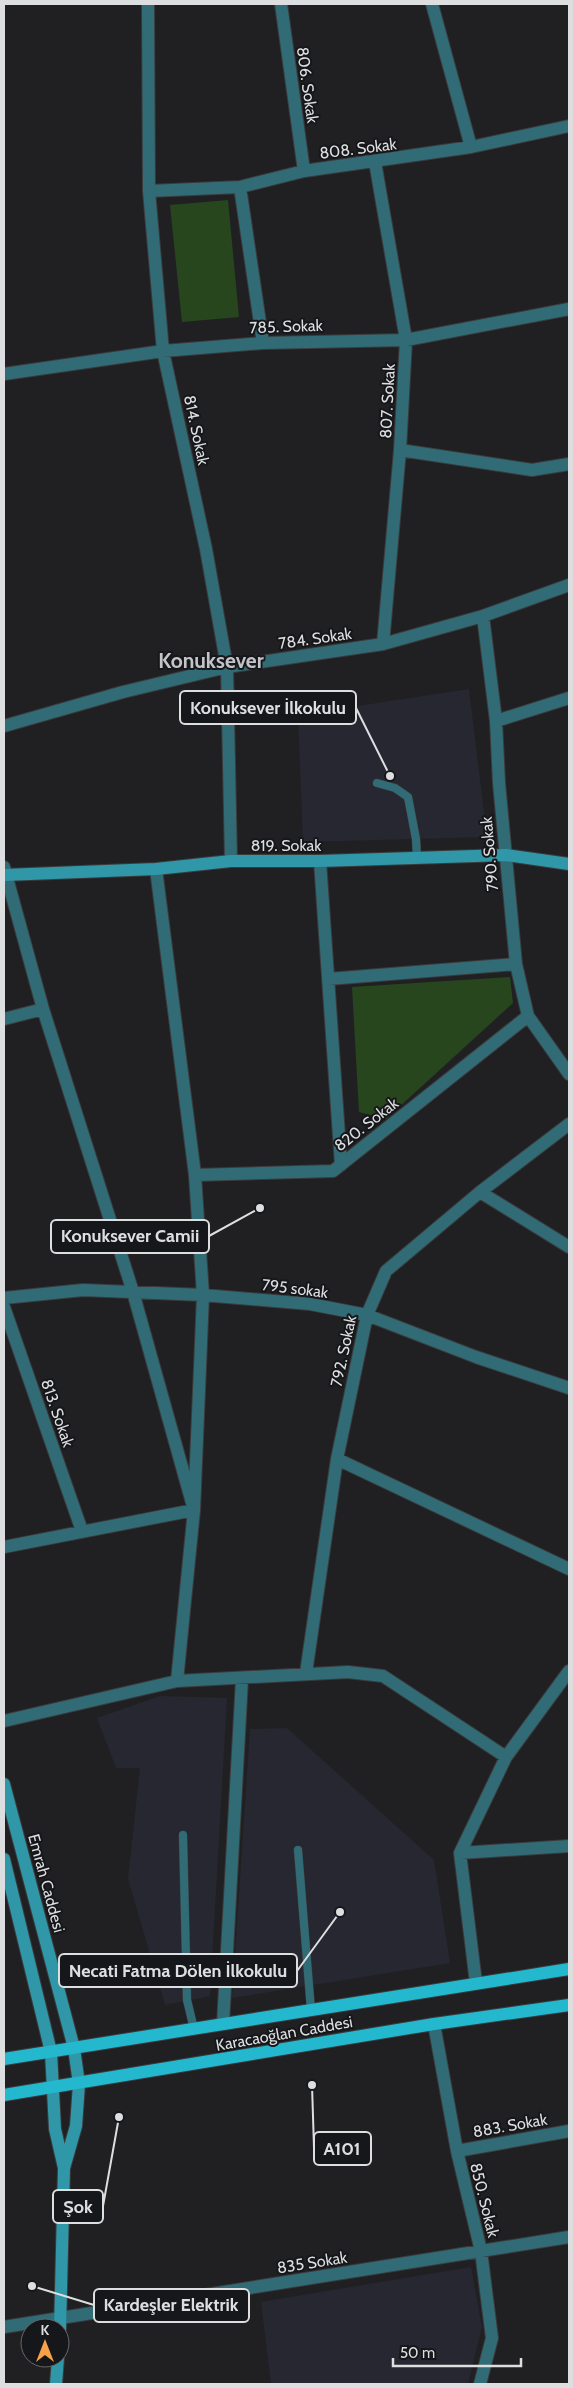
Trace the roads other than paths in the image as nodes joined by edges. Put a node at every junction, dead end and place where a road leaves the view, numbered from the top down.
1 (148, 4) edge
2 (281, 4) edge
3 (432, 4) edge
4 (569, 126) edge
5 (471, 148) junction
6 (375, 162) junction
7 (304, 171) junction
8 (240, 186) junction
9 (149, 191) junction
10 (569, 309) edge
11 (406, 340) junction
12 (263, 342) junction
13 (163, 351) junction
14 (4, 374) edge
15 (400, 450) junction
16 (569, 464) edge
17 (569, 585) edge
18 (483, 616) junction
19 (383, 644) junction
20 (227, 667) junction
21 (569, 698) edge
22 (496, 720) junction
23 (4, 726) edge
24 (377, 783) dead end
25 (506, 855) junction
26 (417, 858) junction
27 (231, 861) junction
28 (320, 861) junction
29 (569, 864) edge
30 (156, 869) junction
31 (4, 872) edge
32 (516, 964) junction
33 (328, 979) junction
34 (43, 1009) junction
35 (528, 1016) junction
36 (4, 1019) edge
37 (569, 1074) edge
38 (569, 1124) edge
39 (341, 1165) junction
40 (194, 1175) junction
41 (480, 1192) junction
42 (569, 1247) edge
43 (133, 1292) junction
44 (203, 1295) junction
45 (4, 1298) edge
46 (4, 1307) edge
47 (367, 1315) junction
48 (569, 1388) edge
49 (337, 1459) junction
50 (194, 1510) junction
51 (82, 1531) junction
52 (4, 1547) edge
53 (569, 1569) edge
54 (569, 1671) edge
55 (306, 1673) junction
56 (242, 1679) junction
57 (177, 1681) junction
58 (4, 1721) edge
59 (506, 1757) junction
60 (4, 1784) edge
61 (183, 1836) dead end
62 (569, 1846) edge
63 (298, 1850) dead end
64 (460, 1853) junction
65 (4, 1859) edge
66 (569, 1969) edge
67 (476, 1983) junction
68 (569, 2005) edge
69 (311, 2010) junction
70 (223, 2024) junction
71 (434, 2024) junction
72 (194, 2029) junction
73 (74, 2048) junction
74 (51, 2052) junction
75 (4, 2059) edge
76 (79, 2084) junction
77 (53, 2087) junction
78 (4, 2095) edge
79 (569, 2131) edge
80 (456, 2151) junction
81 (64, 2168) junction
82 (569, 2237) edge
83 (481, 2251) junction
84 (60, 2318) edge
85 (70, 2323) edge
86 (20, 2326) edge
87 (4, 2327) edge
88 (57, 2368) edge
89 (56, 2384) edge
90 (480, 2384) edge

1 - 9 street, 814. Sokak
2 - 7 street, 806. Sokak
3 - 5 street
4 - 5 street, 808. Sokak
5 - 6 street, 808. Sokak
6 - 7 street, 808. Sokak
6 - 11 street, 807. Sokak
7 - 8 street, 808. Sokak
8 - 9 street, 808. Sokak
8 - 12 street
9 - 13 street, 814. Sokak
10 - 11 street, 785. Sokak
11 - 12 street, 785. Sokak
11 - 15 street, 807. Sokak
12 - 13 street, 785. Sokak
13 - 14 street, 785. Sokak
13 - 20 street, 814. Sokak
15 - 16 street
15 - 19 street, 807. Sokak
17 - 18 street, 784. Sokak
18 - 19 street, 784. Sokak
18 - 22 street, 790. Sokak
19 - 20 street, 784. Sokak
20 - 23 street, 784. Sokak
20 - 27 street, 814. Sokak
21 - 22 street
22 - 25 street, 790. Sokak
24 - 26 lane
25 - 26 street, 819. Sokak
25 - 29 street, 819. Sokak
25 - 32 street, 790. Sokak
26 - 28 street, 819. Sokak
27 - 28 street, 819. Sokak
27 - 30 street, 819. Sokak
28 - 33 street
30 - 31 street, 819. Sokak
30 - 40 street
31 - 34 street
32 - 33 street
32 - 35 street, 790. Sokak
33 - 39 street
34 - 36 street
34 - 43 street
35 - 37 street, 790. Sokak
35 - 39 street, 820. Sokak
38 - 41 street, 792. Sokak
39 - 40 street, 820. Sokak
40 - 44 street
41 - 42 street
41 - 47 street, 792. Sokak
43 - 44 street, 795 sokak
43 - 45 street, 795 sokak
43 - 50 street
44 - 47 street, 795 sokak
44 - 50 street
46 - 51 street, 813. Sokak
47 - 48 street, 795 sokak
47 - 49 street, 792. Sokak
49 - 53 street
49 - 55 street, 792. Sokak
50 - 51 street
50 - 57 street
51 - 52 street
54 - 59 street
55 - 56 street
55 - 59 street
56 - 57 street
56 - 70 street
57 - 58 street
59 - 64 street
60 - 73 street, Emrah Caddesi
61 - 72 lane
62 - 64 street
63 - 69 lane
64 - 67 street
65 - 74 street
66 - 67 main road, Karacaoğlan Caddesi
67 - 69 main road, Karacaoğlan Caddesi
68 - 71 main road, Karacaoğlan Caddesi
69 - 70 main road, Karacaoğlan Caddesi
70 - 72 main road, Karacaoğlan Caddesi
71 - 76 main road, Karacaoğlan Caddesi
71 - 80 street, 850. Sokak
72 - 73 main road, Karacaoğlan Caddesi
73 - 74 main road, Karacaoğlan Caddesi
73 - 76 street, Emrah Caddesi
74 - 75 main road, Karacaoğlan Caddesi
74 - 77 street
76 - 77 main road, Karacaoğlan Caddesi
76 - 81 street
77 - 78 main road, Karacaoğlan Caddesi
77 - 81 street
79 - 80 street, 883. Sokak
80 - 83 street, 850. Sokak
81 - 84 street
82 - 83 street, 835 Sokak
83 - 85 street, 835 Sokak
83 - 90 street, 850. Sokak
86 - 87 street, 835 Sokak
88 - 89 street

